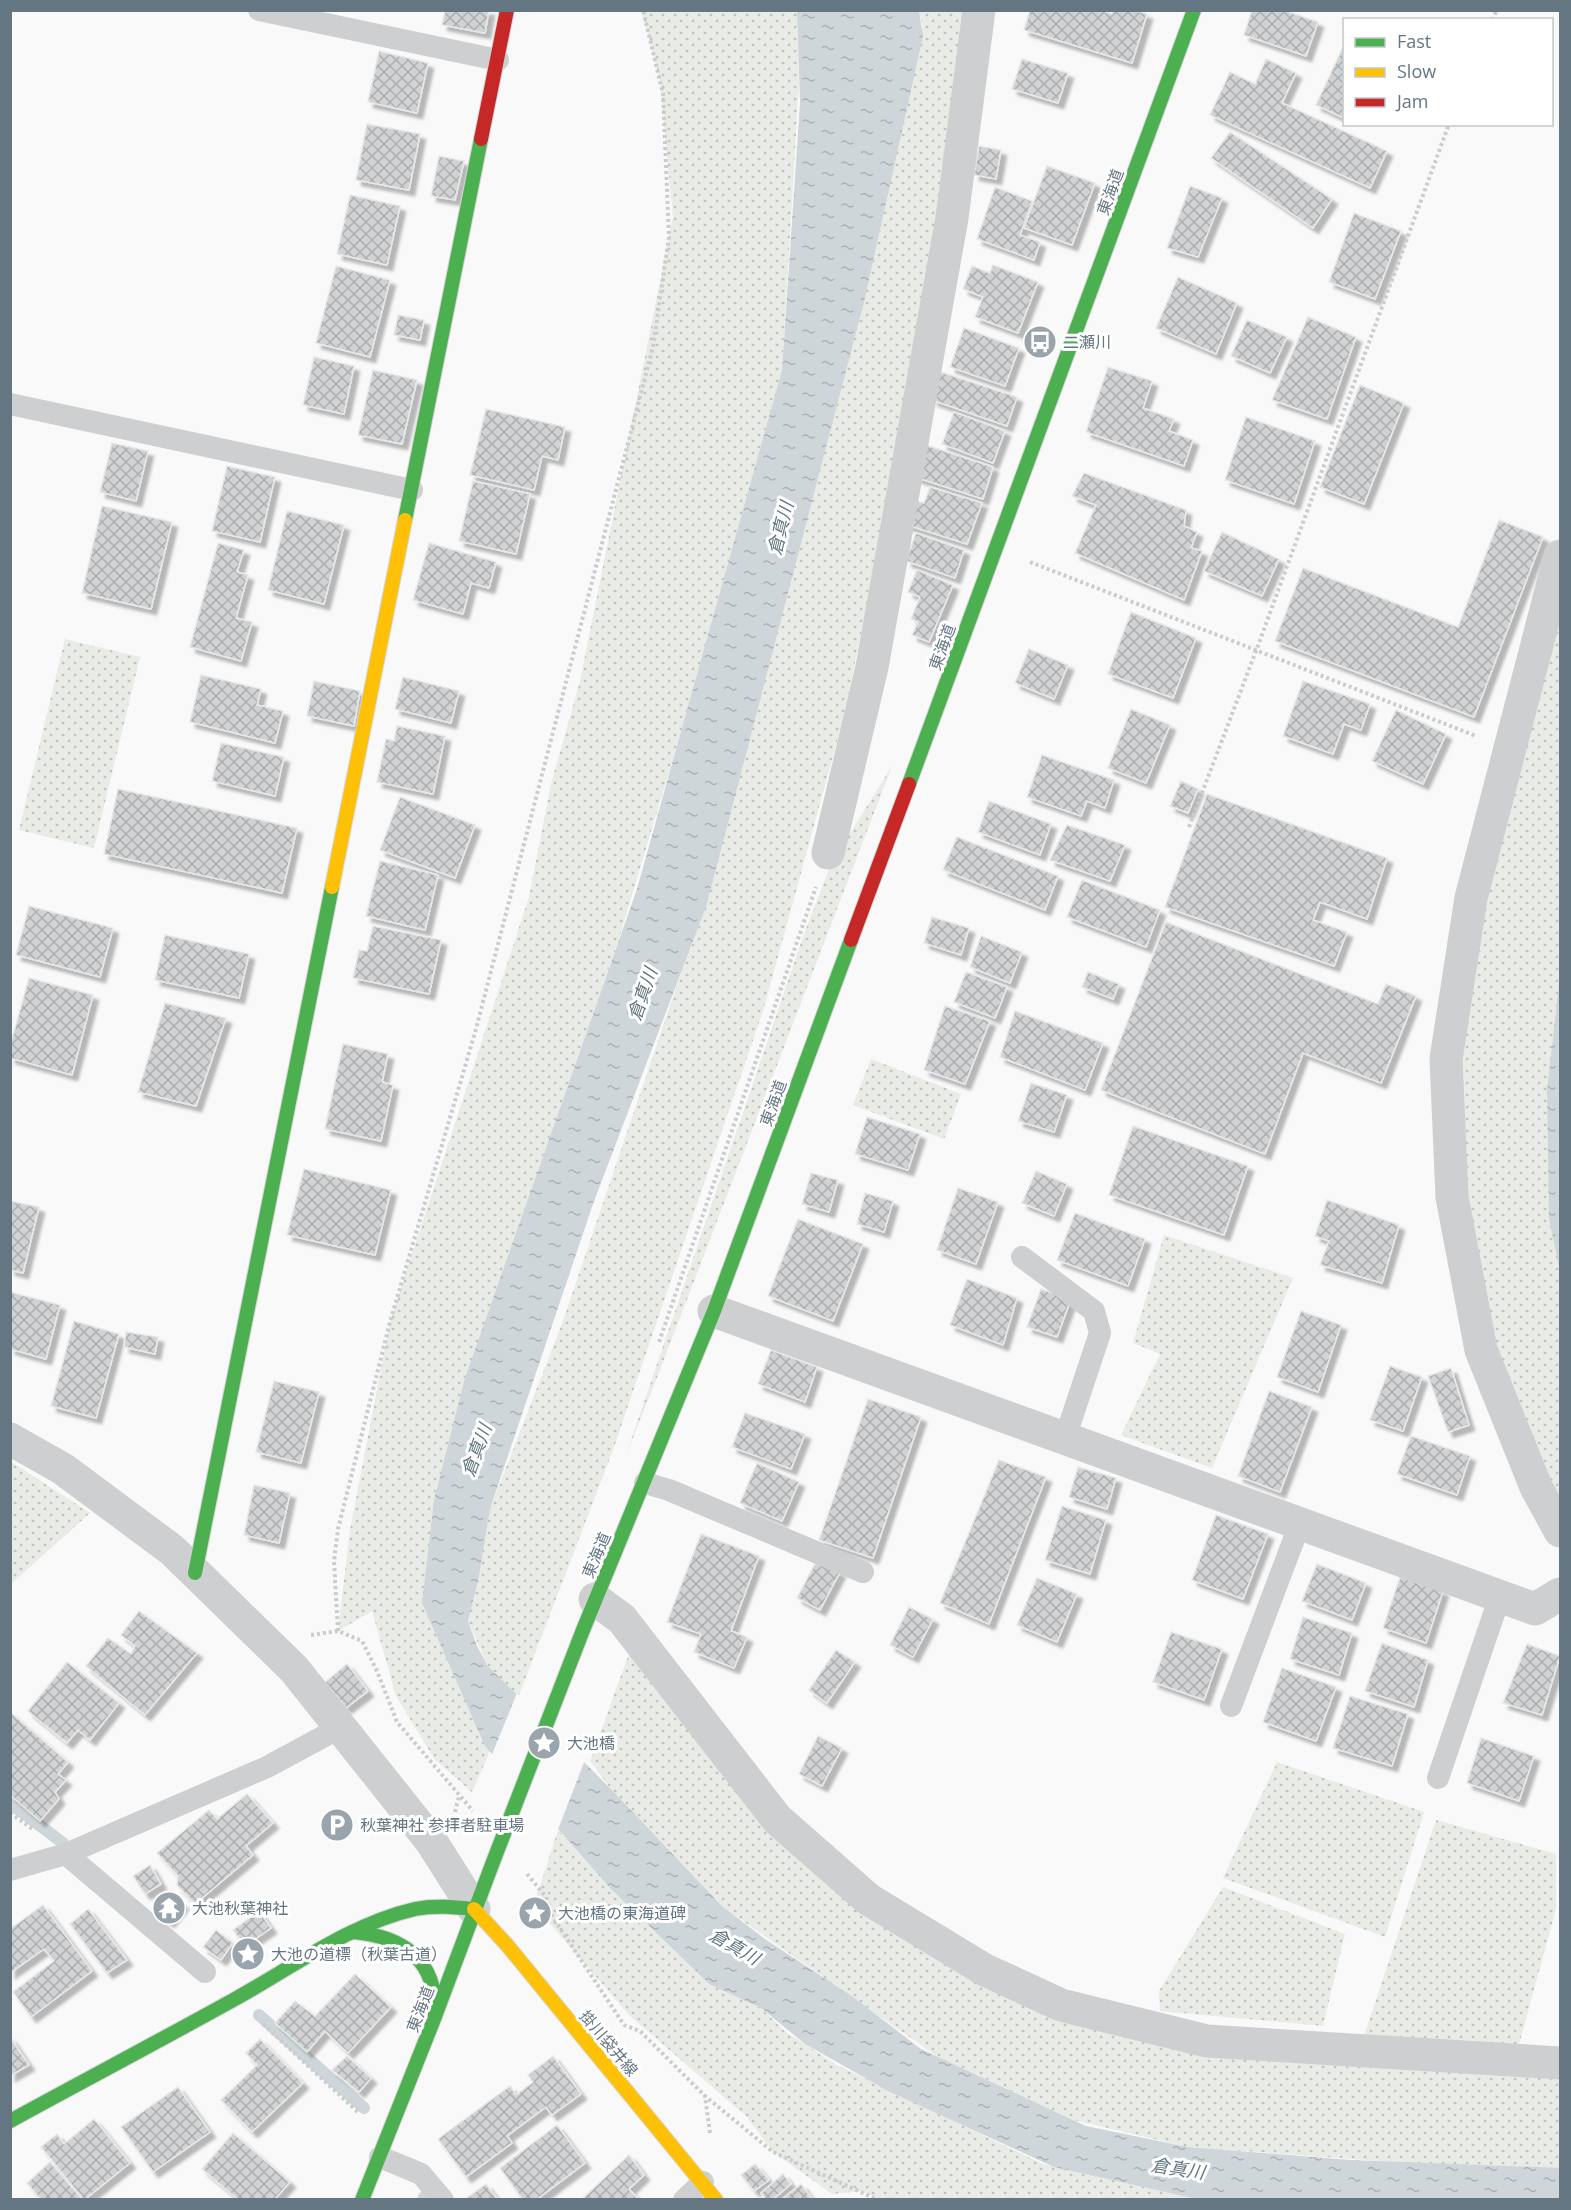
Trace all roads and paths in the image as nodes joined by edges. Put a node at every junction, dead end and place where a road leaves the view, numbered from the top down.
1 (259, 10) edge
2 (507, 10) edge
3 (643, 10) edge
4 (979, 10) edge
5 (1194, 10) edge
6 (498, 60) junction
7 (1448, 126) edge
8 (10, 404) edge
9 (412, 490) junction
10 (1560, 556) edge
11 (1030, 562) dead end
12 (1256, 651) junction
13 (1484, 739) dead end
14 (1189, 827) dead end
15 (828, 853) joint
16 (1022, 1257) dead end
17 (714, 1311) junction
18 (658, 1343) dead end
19 (10, 1438) edge
20 (1065, 1438) junction
21 (645, 1483) junction
22 (1300, 1523) junction
23 (1560, 1531) edge
24 (863, 1572) dead end
25 (195, 1573) junction
26 (1560, 1594) edge
27 (1500, 1596) junction
28 (595, 1599) junction
29 (1231, 1706) dead end
30 (341, 1727) junction
31 (1438, 1778) dead end
32 (474, 1812) dead end
33 (66, 1854) junction
34 (10, 1870) edge
35 (524, 1871) dead end
36 (474, 1909) junction
37 (352, 1932) junction
38 (205, 1972) dead end
39 (255, 2018) dead end
40 (434, 2019) junction
41 (1560, 2063) edge
42 (705, 2096) junction
43 (10, 2121) edge
44 (368, 2121) dead end
45 (711, 2137) dead end
46 (380, 2157) junction
47 (709, 2191) edge
48 (362, 2199) edge
49 (442, 2199) edge
50 (684, 2199) edge
51 (878, 2199) edge

1 - 6 lane
2 - 6 main road
3 - 32 path
4 - 15 street
5 - 17 main road, 東海道
6 - 9 main road
7 - 12 path
8 - 9 lane
9 - 25 main road
10 - 23 street
11 - 12 path
12 - 13 path
12 - 14 path
15 - 18 path
16 - 20 lane
17 - 20 street
17 - 21 main road, 東海道
19 - 25 street
20 - 22 street
21 - 24 lane
21 - 28 main road, 東海道
22 - 27 street
22 - 29 lane
25 - 30 street
26 - 27 street
27 - 31 lane
28 - 36 main road, 東海道, bridge
28 - 41 street
30 - 33 lane
30 - 36 street
33 - 34 lane
33 - 38 lane
35 - 42 path
36 - 37 main road
36 - 40 main road, 東海道
36 - 47 main road, 掛川袋井線
37 - 40 main road
37 - 43 main road
39 - 44 path
40 - 46 main road, 東海道
42 - 45 path
42 - 51 path
46 - 48 main road, 東海道
46 - 49 lane
47 - 50 lane

